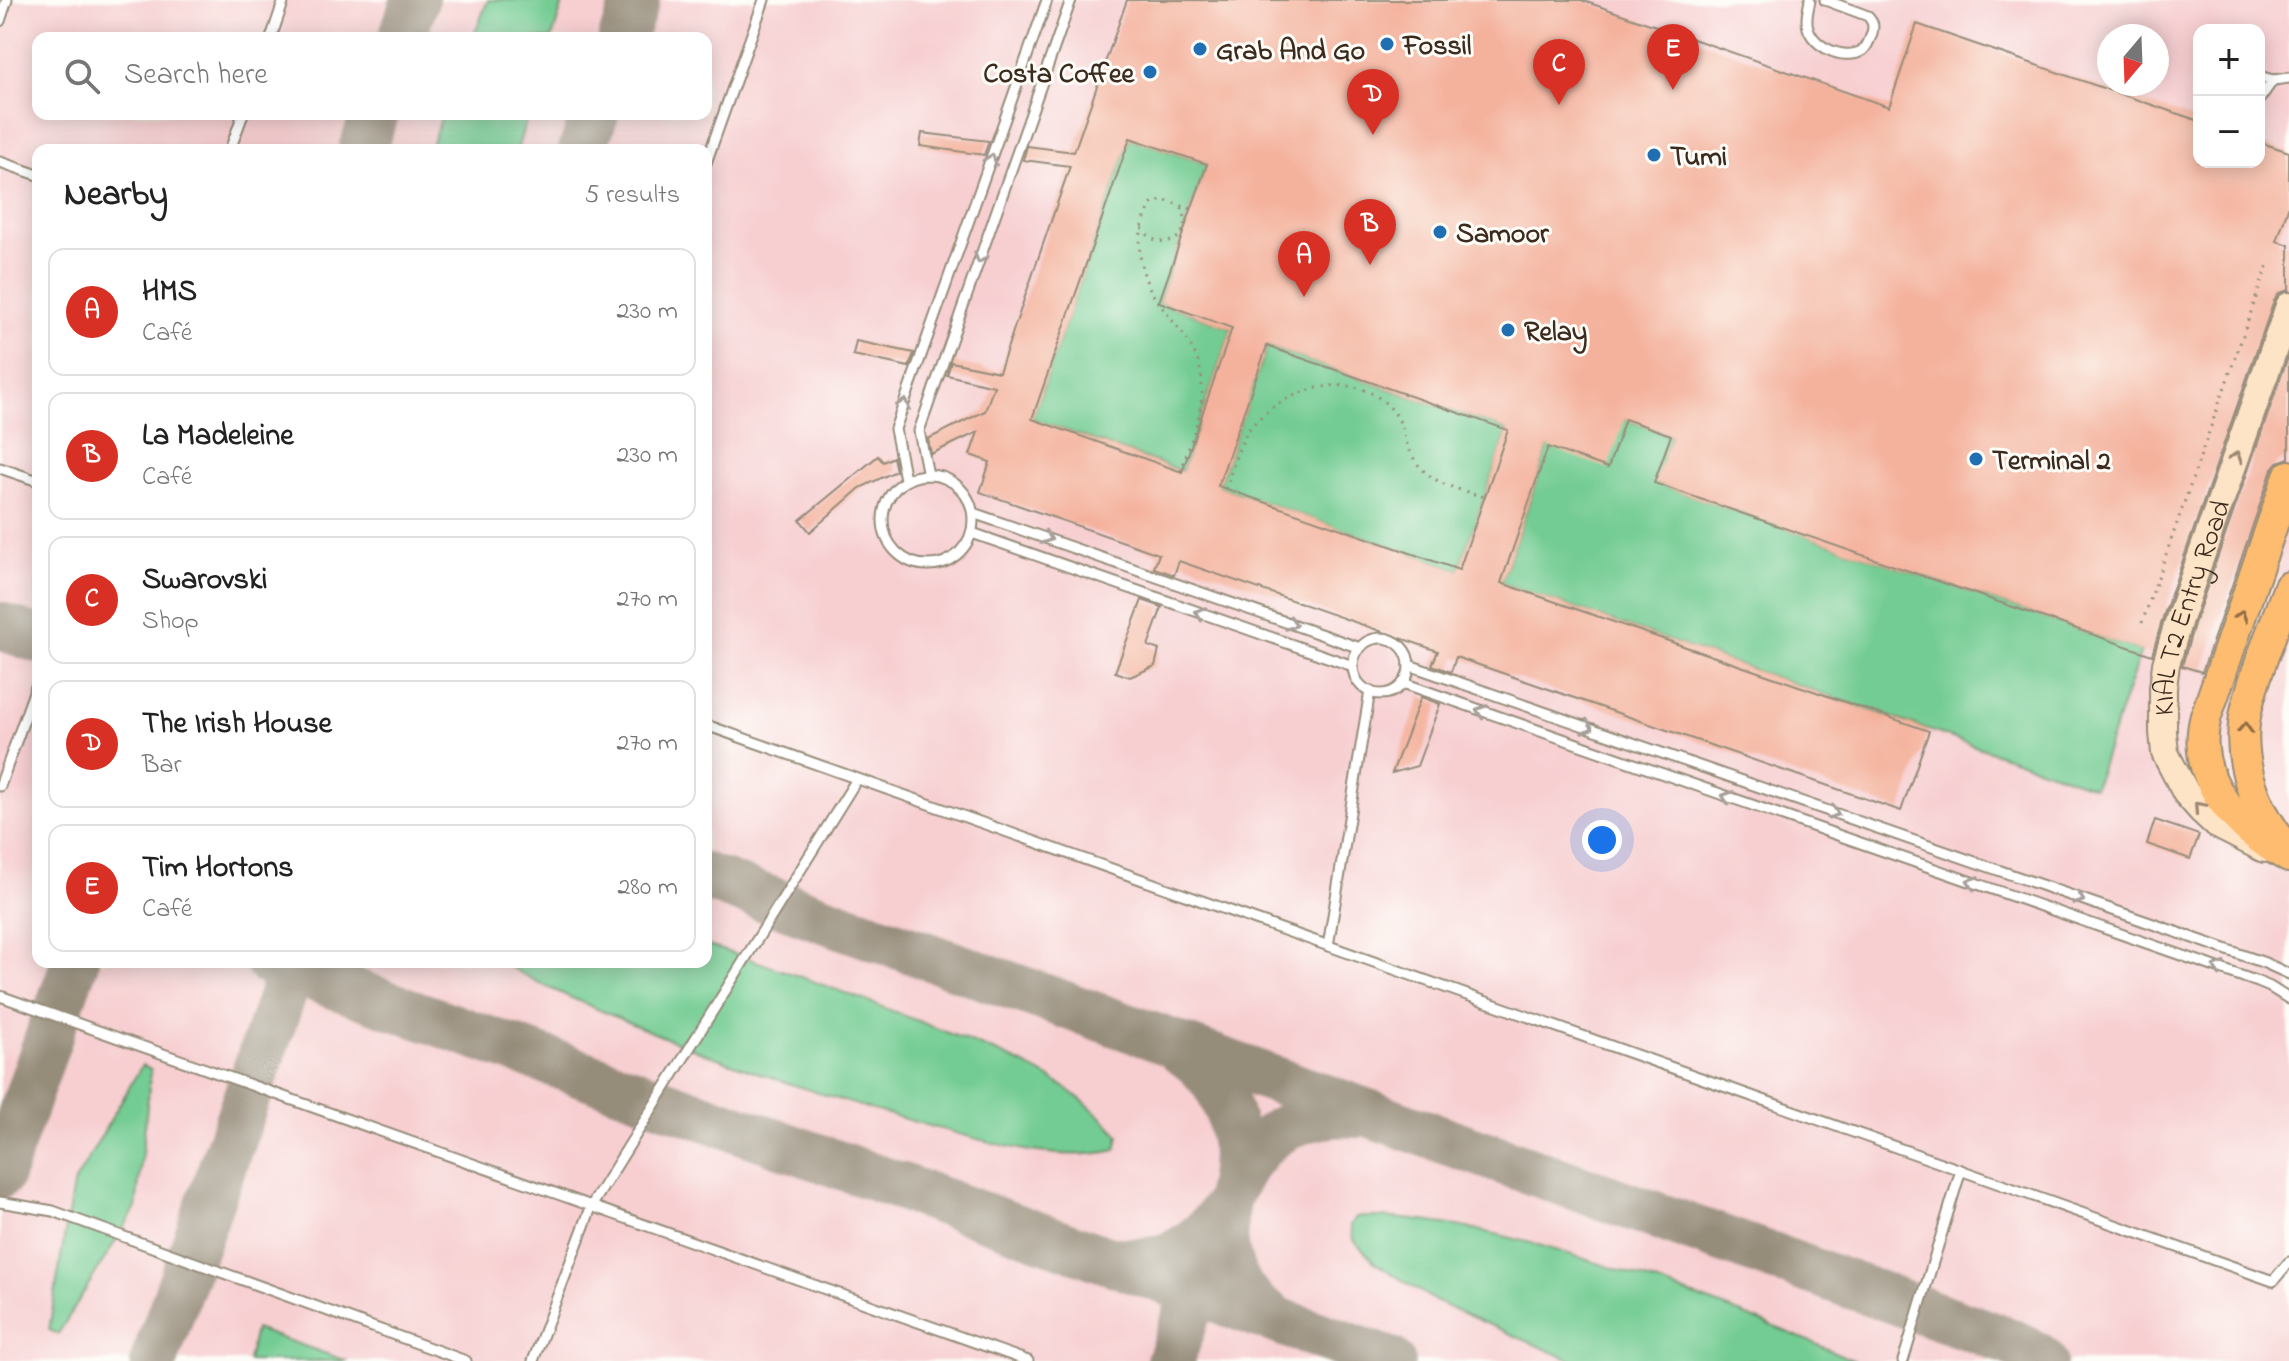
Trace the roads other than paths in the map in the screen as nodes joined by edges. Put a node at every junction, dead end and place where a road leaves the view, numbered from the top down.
1 (7, 0) edge
2 (284, 0) edge
3 (764, 0) edge
4 (1047, 0) edge
5 (1071, 0) edge
6 (1810, 0) edge
7 (1825, 0) edge
8 (0, 21) edge
9 (273, 32) edge
10 (2265, 78) edge
11 (2289, 78) edge
12 (2273, 80) junction
13 (2262, 96) edge
14 (241, 120) edge
15 (232, 144) edge
16 (712, 146) edge
17 (0, 162) edge
18 (32, 173) edge
19 (2289, 306) edge
20 (0, 468) edge
21 (928, 475) junction
22 (2289, 476) edge
23 (32, 479) edge
24 (905, 479) junction
25 (973, 513) junction
26 (972, 533) junction
27 (2289, 587) edge
28 (1360, 648) junction
29 (1409, 665) junction
30 (1353, 666) junction
31 (1403, 683) junction
32 (1370, 691) junction
33 (32, 698) edge
34 (712, 727) edge
35 (857, 779) junction
36 (0, 786) edge
37 (2289, 851) edge
38 (2289, 859) edge
39 (1328, 946) junction
40 (2289, 974) edge
41 (0, 996) edge
42 (2289, 999) edge
43 (1961, 1170) junction
44 (0, 1202) edge
45 (592, 1205) junction
46 (2289, 1262) edge
47 (466, 1361) edge
48 (533, 1361) edge
49 (1028, 1361) edge
50 (1903, 1361) edge

1 - 8 lane
2 - 9 lane
3 - 16 lane
24 -> 4 lane
5 -> 21 lane
6 - 7 lane
10 - 12 lane
11 - 12 lane
12 - 13 lane
14 - 15 lane
17 - 18 lane
38 -> 19 main road, KIAL T2 Entry Road
20 - 23 lane
21 - 24 lane
21 - 25 lane
38 -> 22 main road, KIAL T2 Entry Road
24 - 26 lane
25 - 26 lane
25 -> 28 lane
30 -> 26 lane
37 -> 27 main road
28 - 29 lane
28 - 30 lane
29 - 31 lane
29 -> 40 lane
30 - 32 lane
31 - 32 lane
42 -> 31 lane
32 - 39 lane
33 - 36 lane
34 - 35 lane
35 - 39 lane
35 - 45 lane
39 - 43 lane
41 - 45 lane
43 - 46 lane
43 - 50 lane
44 - 47 lane
45 - 48 lane
45 - 49 lane

